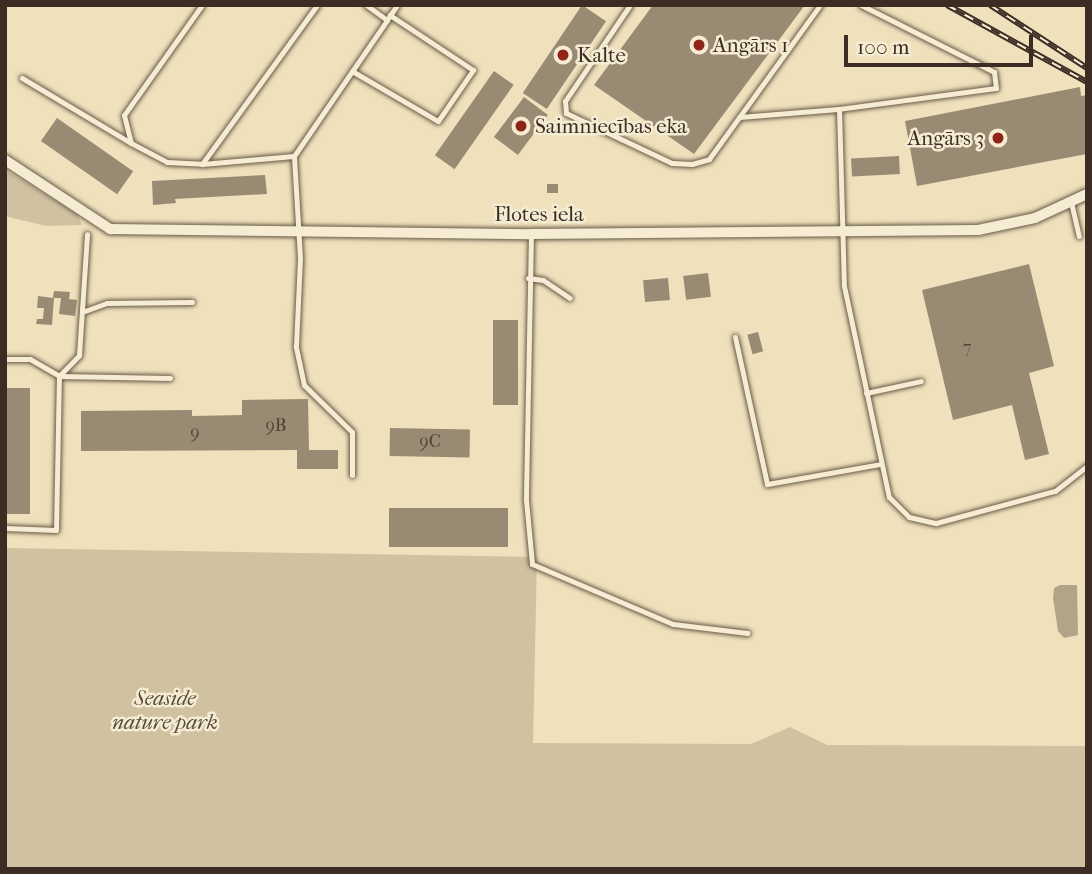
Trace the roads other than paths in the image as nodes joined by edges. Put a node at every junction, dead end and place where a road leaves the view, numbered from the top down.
1 (202, 5) edge
2 (317, 5) edge
3 (366, 5) edge
4 (397, 5) edge
5 (631, 5) edge
6 (820, 5) edge
7 (861, 5) edge
8 (389, 18) junction
9 (352, 71) junction
10 (22, 78) dead end
11 (839, 109) junction
12 (739, 117) junction
13 (131, 143) junction
14 (294, 156) junction
15 (5, 160) edge
16 (202, 164) junction
17 (1087, 194) edge
18 (1070, 201) junction
19 (297, 232) junction
20 (842, 232) junction
21 (87, 234) dead end
22 (531, 234) junction
23 (1079, 236) dead end
24 (528, 278) junction
25 (570, 298) dead end
26 (192, 302) dead end
27 (82, 312) junction
28 (735, 337) dead end
29 (5, 359) edge
30 (59, 376) junction
31 (170, 378) dead end
32 (921, 381) dead end
33 (866, 393) junction
34 (880, 464) junction
35 (1087, 466) edge
36 (352, 475) dead end
37 (5, 528) edge
38 (747, 633) dead end

1 - 13 lane
2 - 16 lane
3 - 8 lane
4 - 8 lane
5 - 12 lane
6 - 12 lane
7 - 11 lane
8 - 9 lane
8 - 9 lane
9 - 14 lane
10 - 13 lane
11 - 12 lane
11 - 20 lane
13 - 16 lane
14 - 16 lane
14 - 19 lane
15 - 19 street, Flotes iela
17 - 18 street, Flotes iela
18 - 20 street, Flotes iela
18 - 23 lane
19 - 22 street, Flotes iela
19 - 36 lane
20 - 22 street, Flotes iela
20 - 33 lane
21 - 27 lane
22 - 24 lane
24 - 25 lane
24 - 38 lane
26 - 27 lane
27 - 30 lane
28 - 34 lane
29 - 30 lane
30 - 31 lane
30 - 37 lane
32 - 33 lane
33 - 34 lane
34 - 35 lane

